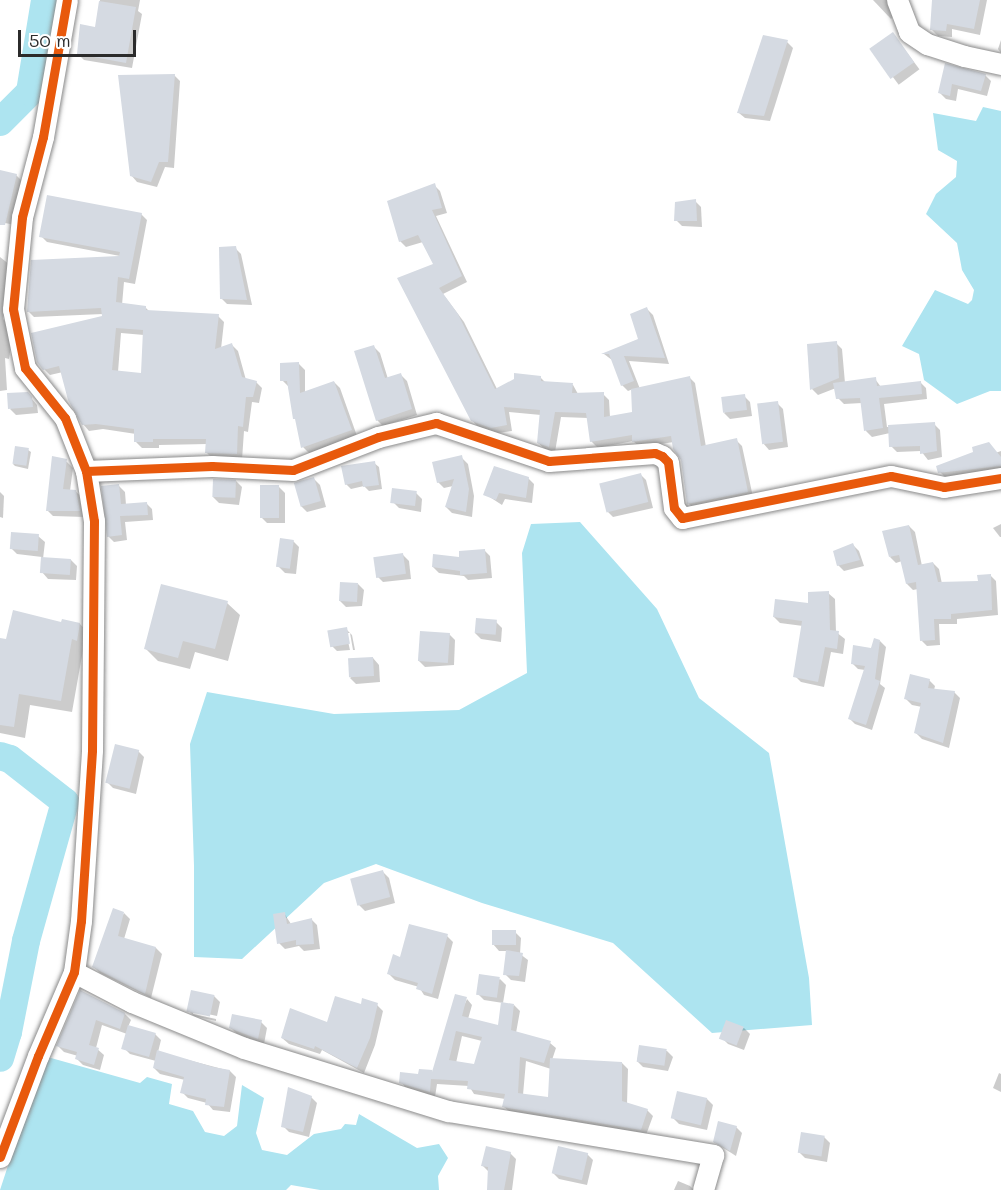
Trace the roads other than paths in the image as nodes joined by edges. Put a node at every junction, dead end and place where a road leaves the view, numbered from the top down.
1 (67, 0) edge
2 (897, 0) edge
3 (1001, 64) edge
4 (86, 471) junction
5 (1001, 478) edge
6 (74, 972) junction
7 (0, 1157) edge
8 (703, 1190) edge

1 - 4 street
2 - 3 street
4 - 5 street
4 - 6 street
6 - 7 street
6 - 8 street

